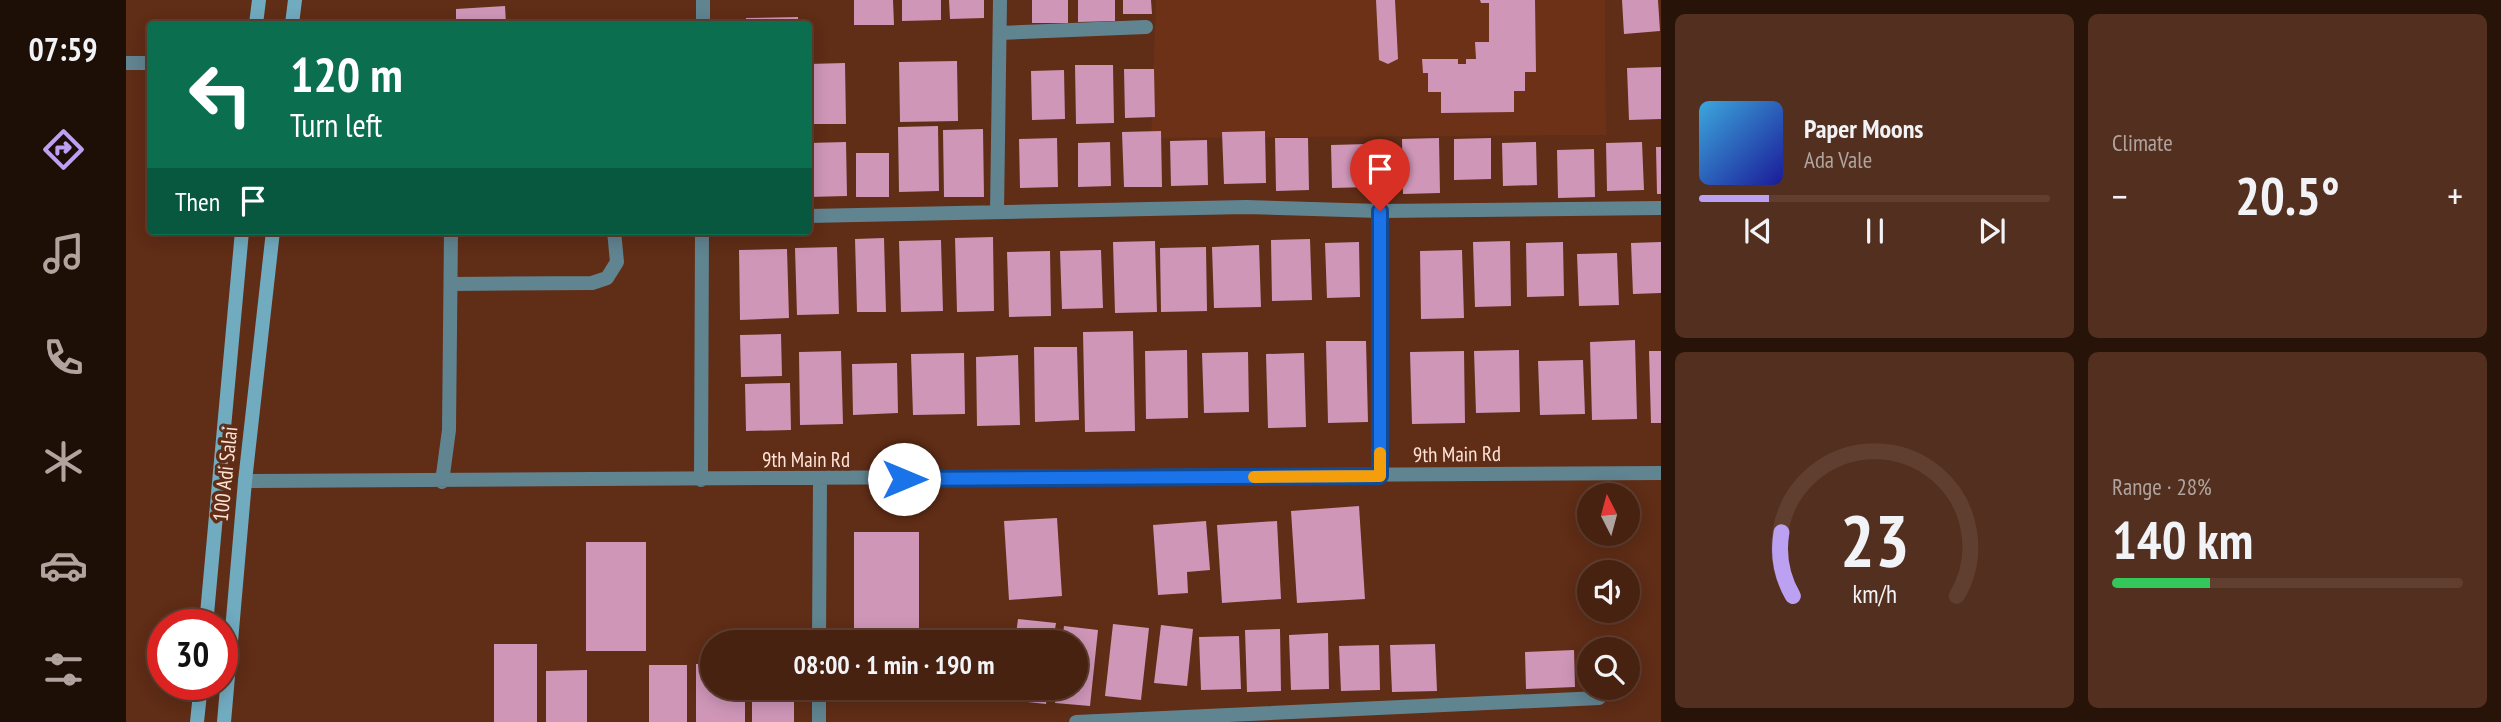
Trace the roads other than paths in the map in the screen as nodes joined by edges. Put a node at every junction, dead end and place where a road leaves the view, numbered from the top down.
1 (259, 0) edge
2 (295, 0) edge
3 (703, 0) edge
4 (1000, 0) edge
5 (256, 21) edge
6 (292, 21) edge
7 (703, 21) edge
8 (1146, 27) dead end
9 (1000, 33) junction
10 (126, 63) edge
11 (147, 63) edge
12 (1661, 208) edge
13 (997, 211) junction
14 (1380, 211) junction
15 (812, 216) edge
16 (242, 235) edge
17 (273, 235) edge
18 (451, 235) edge
19 (614, 235) edge
20 (702, 235) edge
21 (451, 284) junction
22 (1661, 473) edge
23 (1380, 476) junction
24 (701, 480) junction
25 (820, 480) junction
26 (244, 481) junction
27 (442, 482) junction
28 (207, 609) edge
29 (819, 630) edge
30 (1577, 699) edge
31 (199, 700) edge
32 (819, 700) edge
33 (1349, 715) edge
34 (197, 722) edge
35 (224, 722) edge
36 (819, 722) edge
37 (1076, 722) edge

1 - 5 main road
2 - 6 main road
3 - 7 street
4 - 9 street
8 - 9 street
9 - 13 street
10 - 11 street
12 - 14 street
13 - 14 street
13 - 15 street
14 - 23 street
16 - 28 main road, 100 Adi Salai
17 - 26 main road, 100 Adi Salai
18 - 21 street
19 - 21 street
20 - 24 street
21 - 27 street
22 - 23 street, 9th Main Rd
23 - 25 street, 9th Main Rd
24 - 25 street, 9th Main Rd
24 - 27 street, 9th Main Rd
25 - 29 street
26 - 27 street, 9th Main Rd
26 - 35 main road, 100 Adi Salai
30 - 33 street
31 - 34 main road
32 - 36 street
33 - 37 street

